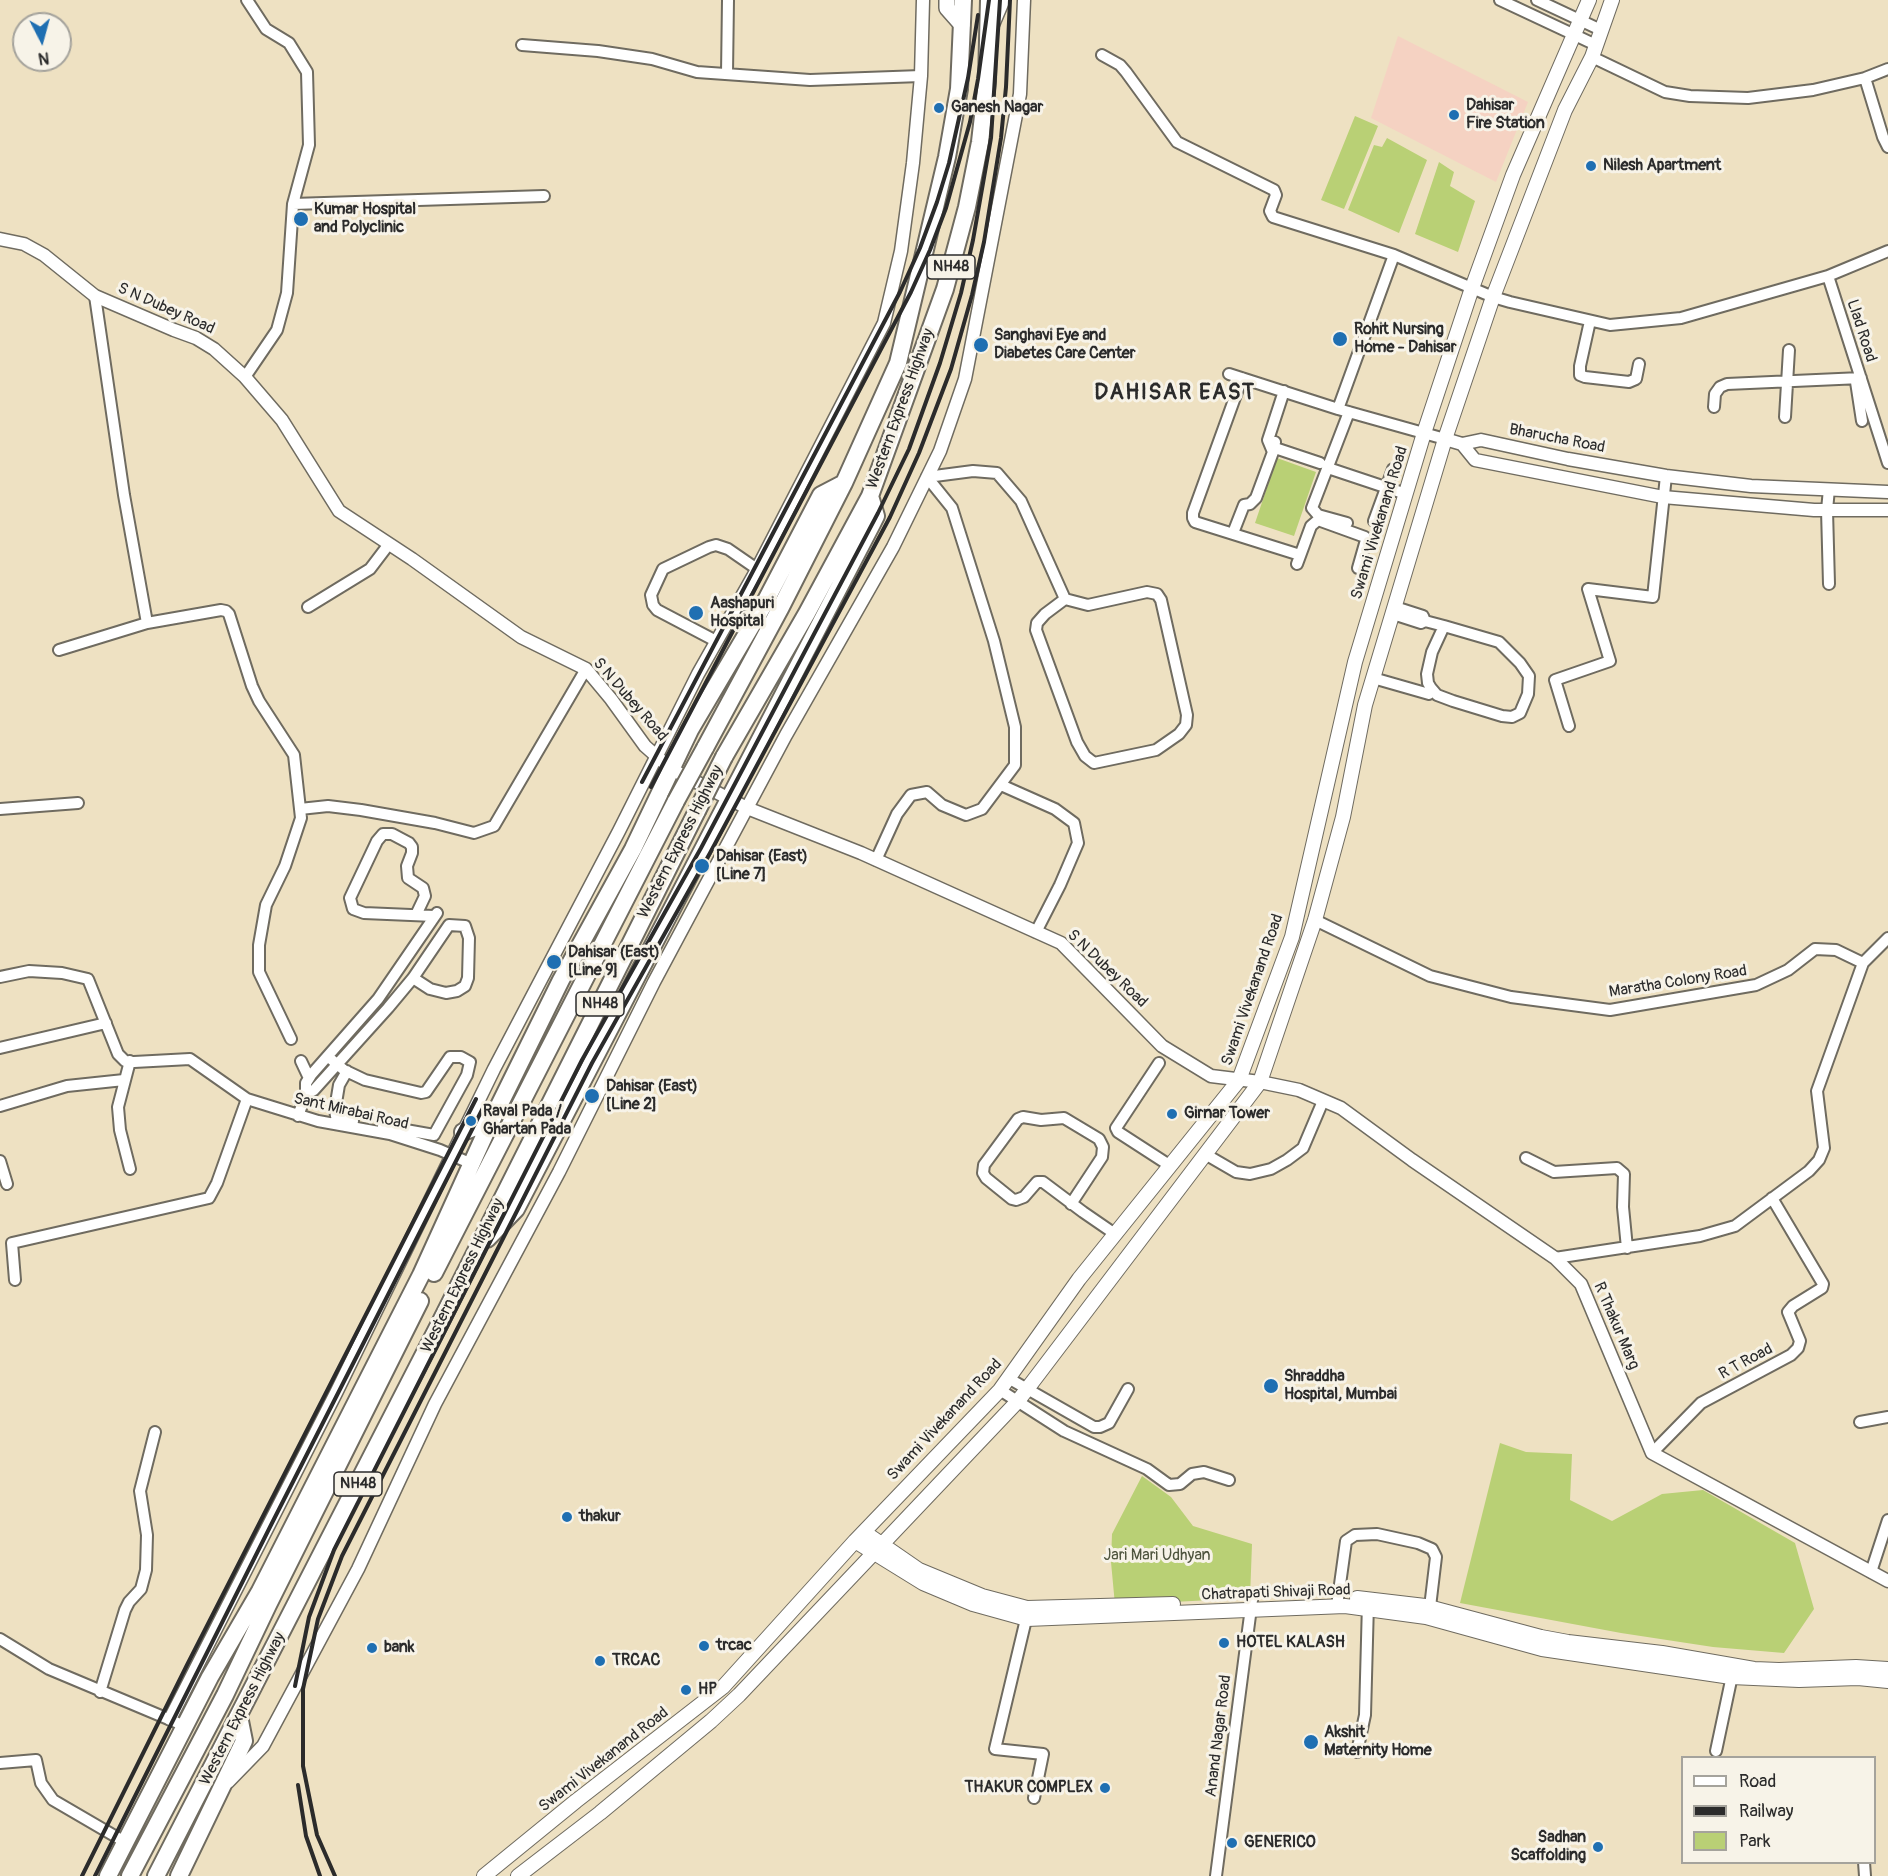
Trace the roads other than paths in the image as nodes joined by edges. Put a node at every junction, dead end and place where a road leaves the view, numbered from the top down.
1 (247, 0) edge
2 (728, 0) edge
3 (923, 0) edge
4 (947, 0) edge
5 (963, 0) edge
6 (989, 0) edge
7 (1002, 0) edge
8 (1024, 0) edge
9 (1500, 0) edge
10 (1537, 0) edge
11 (1589, 0) edge
12 (1612, 0) edge
13 (1581, 21) junction
14 (962, 26) junction
15 (990, 28) junction
16 (1601, 30) junction
17 (1575, 36) junction
18 (522, 45) dead end
19 (1594, 51) junction
20 (1102, 55) dead end
21 (1888, 69) edge
22 (727, 74) junction
23 (921, 76) junction
24 (1865, 78) junction
25 (1888, 147) edge
26 (544, 196) dead end
27 (293, 204) junction
28 (0, 240) edge
29 (1888, 251) edge
30 (1394, 255) junction
31 (1828, 276) junction
32 (1472, 288) junction
33 (95, 296) junction
34 (1493, 297) junction
35 (1590, 321) junction
36 (1790, 350) dead end
37 (1639, 364) dead end
38 (1228, 374) dead end
39 (245, 377) junction
40 (1242, 378) junction
41 (1858, 379) junction
42 (1788, 382) junction
43 (1284, 391) junction
44 (1714, 406) dead end
45 (1338, 408) junction
46 (1349, 412) junction
47 (1785, 417) dead end
48 (1862, 420) dead end
49 (1273, 425) junction
50 (1424, 433) junction
51 (1445, 439) junction
52 (1462, 444) junction
53 (1888, 463) edge
54 (1324, 466) junction
55 (1393, 469) dead end
56 (1666, 476) junction
57 (927, 477) junction
58 (844, 483) junction
59 (1387, 487) junction
60 (1829, 489) junction
61 (1888, 492) edge
62 (1406, 494) junction
63 (870, 496) junction
64 (1663, 497) junction
65 (1827, 510) junction
66 (1888, 510) edge
67 (1374, 521) dead end
68 (1347, 523) dead end
69 (1233, 533) junction
70 (389, 544) junction
71 (758, 568) junction
72 (1358, 568) dead end
73 (1829, 584) dead end
74 (1065, 599) junction
75 (308, 607) dead end
76 (1394, 611) junction
77 (147, 623) junction
78 (1444, 626) junction
79 (716, 641) junction
80 (59, 650) dead end
81 (586, 669) junction
82 (1373, 678) junction
83 (1429, 694) dead end
84 (1569, 726) dead end
85 (657, 757) junction
86 (671, 769) junction
87 (1001, 785) junction
88 (730, 799) junction
89 (78, 803) dead end
90 (747, 808) junction
91 (0, 809) edge
92 (300, 809) junction
93 (876, 860) junction
94 (416, 915) junction
95 (434, 917) junction
96 (1315, 920) junction
97 (445, 931) junction
98 (1036, 932) junction
99 (1888, 938) edge
100 (1863, 963) junction
101 (0, 977) edge
102 (413, 978) junction
103 (367, 1013) junction
104 (378, 1020) junction
105 (106, 1023) junction
106 (291, 1039) dead end
107 (0, 1048) edge
108 (327, 1056) junction
109 (130, 1061) junction
110 (301, 1061) dead end
111 (1159, 1063) dead end
112 (336, 1064) junction
113 (346, 1071) junction
114 (309, 1078) junction
115 (124, 1080) junction
116 (1239, 1080) junction
117 (1260, 1082) junction
118 (306, 1094) junction
119 (247, 1099) junction
120 (1323, 1101) junction
121 (0, 1106) edge
122 (335, 1109) junction
123 (298, 1116) junction
124 (492, 1120) junction
125 (318, 1121) junction
126 (464, 1132) junction
127 (434, 1135) junction
128 (430, 1147) junction
129 (1205, 1154) junction
130 (453, 1156) junction
131 (1526, 1158) dead end
132 (0, 1161) edge
133 (472, 1164) junction
134 (1169, 1165) junction
135 (130, 1169) dead end
136 (7, 1184) dead end
137 (1772, 1198) junction
138 (1071, 1204) junction
139 (457, 1228) junction
140 (1115, 1234) junction
141 (1627, 1248) junction
142 (476, 1250) junction
143 (1101, 1252) junction
144 (1555, 1258) junction
145 (1119, 1267) junction
146 (15, 1280) dead end
147 (1004, 1384) junction
148 (1128, 1389) dead end
149 (1022, 1396) junction
150 (1888, 1417) edge
151 (1860, 1422) dead end
152 (155, 1432) dead end
153 (1652, 1453) junction
154 (1228, 1480) dead end
155 (1888, 1520) edge
156 (860, 1537) junction
157 (877, 1550) junction
158 (1871, 1572) junction
159 (1887, 1577) edge
160 (1337, 1601) junction
161 (1368, 1604) junction
162 (1251, 1605) junction
163 (1430, 1607) junction
164 (1028, 1613) junction
165 (766, 1637) junction
166 (0, 1639) edge
167 (781, 1649) junction
168 (1888, 1669) edge
169 (1733, 1671) junction
170 (1888, 1681) edge
171 (100, 1692) junction
172 (213, 1716) junction
173 (239, 1716) junction
174 (178, 1722) junction
175 (1716, 1751) dead end
176 (1357, 1752) dead end
177 (0, 1763) edge
178 (222, 1788) junction
179 (1034, 1798) dead end
180 (125, 1842) junction
181 (108, 1876) edge
182 (130, 1876) edge
183 (156, 1876) edge
184 (179, 1876) edge
185 (484, 1876) edge
186 (518, 1876) edge
187 (1216, 1876) edge

1 - 27 street
2 - 22 street
3 - 23 street
4 - 14 main road
5 - 14 highway, Western Express Highway / NH48
6 - 15 highway, Western Express Highway / NH48
7 - 15 main road
8 - 57 street
9 - 17 street
10 - 13 street
11 - 13 main road, Swami Vivekanand Road
12 - 16 main road
13 - 16 street
13 - 17 main road, Swami Vivekanand Road
14 - 58 highway, Western Express Highway / NH48
15 - 63 highway, Western Express Highway / NH48
16 - 19 main road
17 - 19 street
17 - 32 main road, Swami Vivekanand Road
18 - 22 street
19 - 24 street
19 - 34 main road
20 - 30 street
21 - 24 street
22 - 23 street
23 - 71 street
24 - 25 street
26 - 27 street
27 - 39 street
28 - 33 street, S N Dubey Road
29 - 31 street
30 - 32 street
30 - 45 street
31 - 35 street
31 - 41 street, Llad Road
32 - 34 street
32 - 50 main road, Swami Vivekanand Road
33 - 39 street, S N Dubey Road
33 - 77 street
34 - 35 street
34 - 51 main road
35 - 37 street
36 - 42 street
38 - 40 street, Bharucha Road
39 - 70 street, S N Dubey Road
40 - 43 street, Bharucha Road
40 - 69 street
41 - 42 street
41 - 48 street
41 - 53 street, Llad Road
42 - 44 street
42 - 47 street
43 - 45 street, Bharucha Road
43 - 49 street
45 - 46 street, Bharucha Road
46 - 50 street, Bharucha Road
46 - 54 street
49 - 54 street
49 - 69 street
50 - 51 street, Bharucha Road
50 - 62 main road, Swami Vivekanand Road
51 - 52 street, Bharucha Road
51 - 76 main road
52 - 56 street, Bharucha Road
52 - 64 street
54 - 59 street
54 - 68 street
55 - 59 street
56 - 60 street, Bharucha Road
56 - 64 street
57 - 74 street
57 - 87 street
57 - 90 street
58 - 86 highway
58 - 139 highway, Western Express Highway / NH48, bridge
59 - 62 street
59 - 67 street
60 - 61 street, Bharucha Road
60 - 65 street
62 - 116 main road, Swami Vivekanand Road
63 - 88 highway
63 - 142 highway, Western Express Highway / NH48, bridge
64 - 65 street
64 - 84 street
65 - 66 street
65 - 73 street
69 - 72 street
70 - 75 street
70 - 81 street, S N Dubey Road
71 - 79 street
71 - 79 street
74 - 74 street
76 - 78 street
76 - 82 main road
77 - 80 street
77 - 92 street
78 - 78 street
79 - 85 street
81 - 85 street, S N Dubey Road
81 - 92 street
82 - 83 street
82 - 96 main road
85 - 86 street, S N Dubey Road
85 - 126 street
86 - 88 street, S N Dubey Road
86 - 124 highway
87 - 93 street
87 - 98 street
88 - 90 street, S N Dubey Road
88 - 142 highway
89 - 91 street
90 - 93 street, S N Dubey Road
90 - 178 street
92 - 106 street
93 - 98 street, S N Dubey Road
94 - 94 street
94 - 95 street
95 - 97 street
95 - 103 street
96 - 100 street, Maratha Colony Road
96 - 117 main road
97 - 102 street
97 - 102 street
98 - 116 street, S N Dubey Road
99 - 100 street
100 - 137 street
101 - 105 street
102 - 104 street
103 - 104 street
103 - 108 street
104 - 112 street
105 - 107 street
105 - 109 street
108 - 112 street
108 - 114 street
109 - 115 street
109 - 119 street, Sant Mirabai Road
110 - 114 street
111 - 134 street
112 - 113 street
112 - 118 street
113 - 122 street
113 - 127 street
114 - 118 street
115 - 121 street
115 - 135 street
116 - 117 street, S N Dubey Road
116 - 134 main road, Swami Vivekanand Road
117 - 120 street, R Thakur Marg
117 - 129 main road
118 - 123 street
119 - 123 street, Sant Mirabai Road
119 - 146 street
120 - 129 street
120 - 144 street, R Thakur Marg
122 - 125 street
122 - 127 street
123 - 125 street, Sant Mirabai Road
124 - 126 highway
124 - 133 highway
125 - 128 street, Sant Mirabai Road
126 - 130 street
127 - 128 street
128 - 130 street, Sant Mirabai Road
129 - 145 main road
130 - 133 street, Sant Mirabai Road
130 - 174 street
131 - 141 street
132 - 136 street
133 - 139 highway
133 - 174 highway
134 - 140 main road, Swami Vivekanand Road
137 - 141 street
137 - 153 street, R T Road
138 - 138 street
138 - 140 street
139 - 172 highway, Western Express Highway / NH48
140 - 143 main road, Swami Vivekanand Road
141 - 144 street
142 - 173 highway, Western Express Highway / NH48
143 - 145 main road
143 - 147 main road, Swami Vivekanand Road
144 - 153 street, R Thakur Marg
145 - 149 main road
147 - 149 street
147 - 156 main road, Swami Vivekanand Road
148 - 149 street
149 - 154 street
149 - 157 main road
150 - 151 street
152 - 171 street
153 - 158 street
155 - 158 street
156 - 157 main road
156 - 165 main road, Swami Vivekanand Road
157 - 164 main road
157 - 167 main road
158 - 159 street
160 - 161 main road
160 - 162 main road
160 - 163 street
161 - 163 main road
161 - 169 main road, Chatrapati Shivaji Road
161 - 176 street
162 - 164 main road
162 - 187 street, Anand Nagar Road
163 - 169 main road
164 - 179 street
165 - 167 street
165 - 185 main road, Swami Vivekanand Road
166 - 171 street
167 - 186 main road
168 - 169 main road
169 - 170 main road, Chatrapati Shivaji Road
169 - 175 street
171 - 174 street
172 - 174 highway
172 - 182 highway, Western Express Highway / NH48
173 - 178 highway
173 - 183 highway, Western Express Highway / NH48
174 - 180 highway
177 - 180 street
178 - 184 highway
180 - 181 highway

